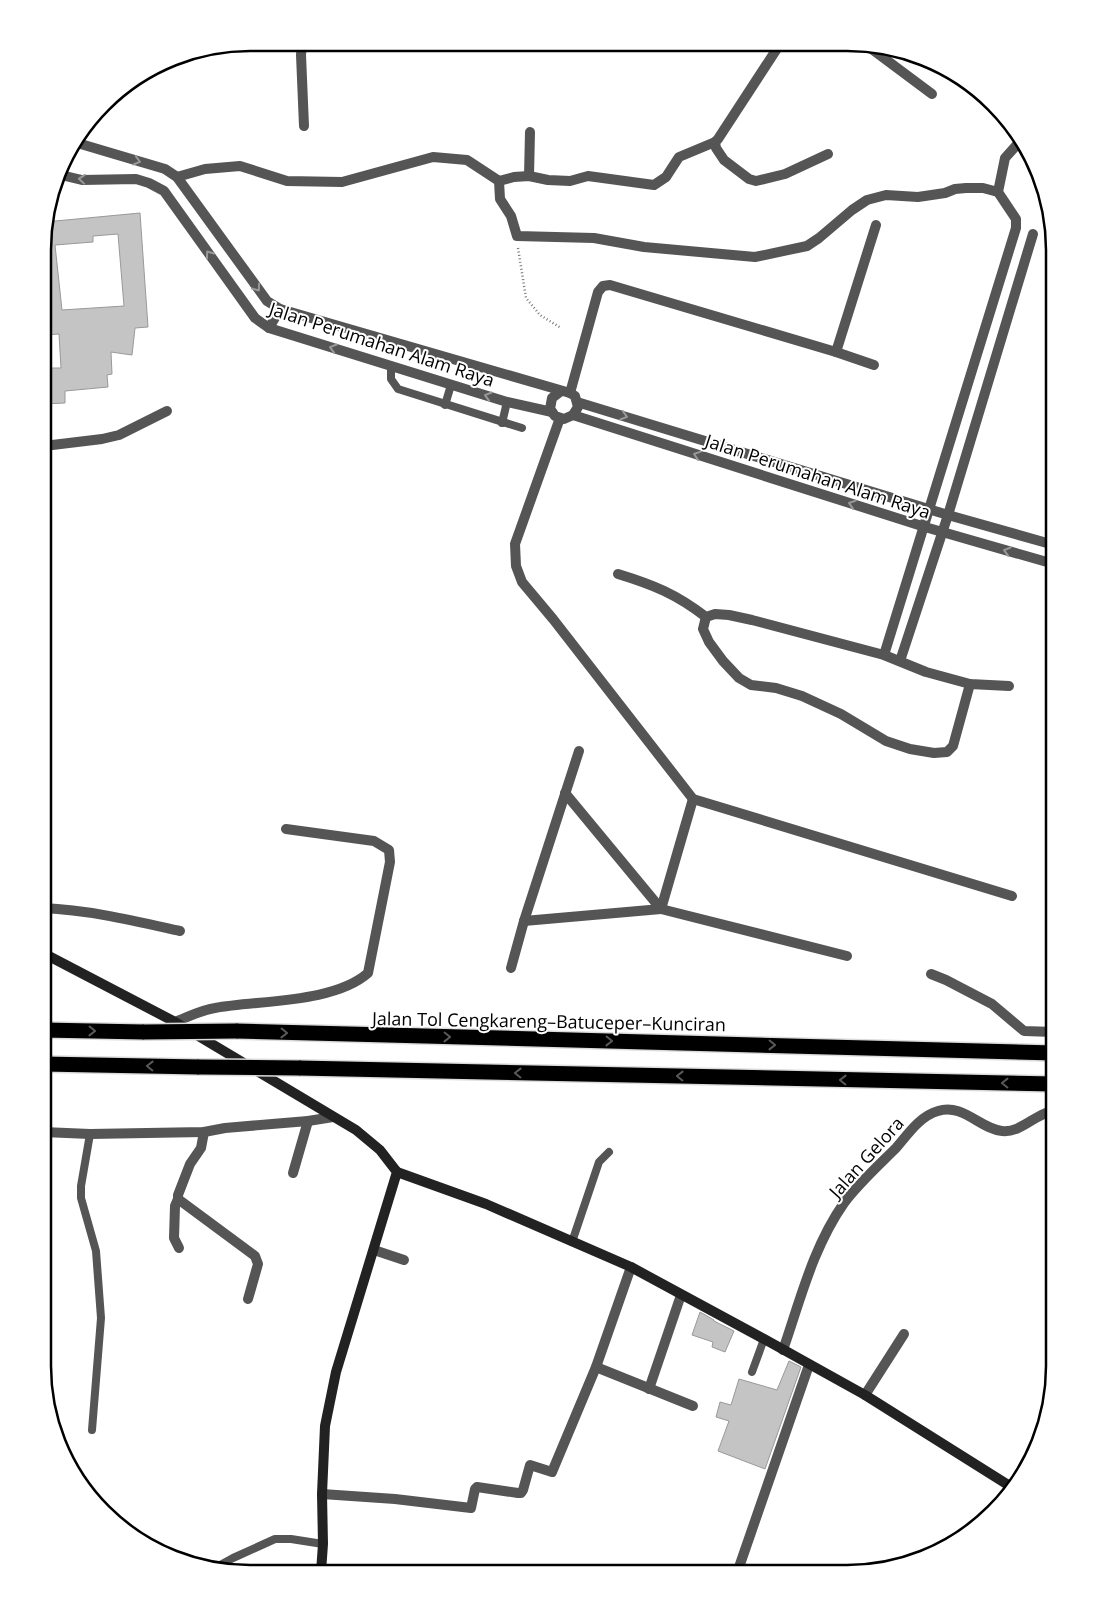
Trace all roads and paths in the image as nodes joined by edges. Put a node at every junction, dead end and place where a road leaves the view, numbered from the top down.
1 (301, 51) edge
2 (775, 51) edge
3 (878, 54) edge
4 (932, 94) dead end
5 (304, 126) dead end
6 (530, 132) dead end
7 (715, 142) junction
8 (82, 144) edge
9 (1016, 146) edge
10 (828, 154) dead end
11 (65, 176) edge
12 (529, 176) junction
13 (177, 177) junction
14 (498, 181) junction
15 (998, 192) junction
16 (876, 225) dead end
17 (515, 232) junction
18 (1033, 234) dead end
19 (280, 309) junction
20 (269, 328) junction
21 (561, 328) dead end
22 (836, 352) junction
23 (874, 365) dead end
24 (391, 366) junction
25 (451, 385) junction
26 (566, 392) junction
27 (508, 402) junction
28 (577, 402) junction
29 (445, 405) junction
30 (167, 411) dead end
31 (573, 415) junction
32 (556, 416) junction
33 (502, 423) junction
34 (522, 428) dead end
35 (51, 445) edge
36 (930, 510) junction
37 (948, 515) junction
38 (925, 527) junction
39 (943, 532) junction
40 (1046, 542) edge
41 (1046, 562) edge
42 (618, 574) dead end
43 (706, 617) junction
44 (884, 655) junction
45 (900, 661) junction
46 (970, 684) junction
47 (1009, 686) dead end
48 (579, 751) dead end
49 (565, 793) junction
50 (692, 799) junction
51 (286, 829) dead end
52 (1012, 896) dead end
53 (51, 908) edge
54 (661, 909) junction
55 (524, 921) junction
56 (180, 931) dead end
57 (847, 956) dead end
58 (51, 957) edge
59 (511, 968) dead end
60 (930, 974) dead end
61 (175, 1022) junction
62 (51, 1030) edge
63 (1046, 1032) edge
64 (1046, 1053) edge
65 (51, 1064) edge
66 (1046, 1084) edge
67 (1046, 1113) edge
68 (333, 1117) junction
69 (308, 1122) junction
70 (51, 1132) edge
71 (204, 1132) junction
72 (90, 1134) junction
73 (609, 1152) dead end
74 (397, 1172) junction
75 (293, 1173) dead end
76 (178, 1199) junction
77 (572, 1242) junction
78 (180, 1248) dead end
79 (374, 1250) junction
80 (404, 1260) dead end
81 (631, 1267) junction
82 (681, 1295) junction
83 (248, 1299) dead end
84 (904, 1334) dead end
85 (764, 1339) junction
86 (783, 1350) junction
87 (809, 1365) junction
88 (596, 1367) junction
89 (752, 1372) dead end
90 (650, 1389) junction
91 (865, 1395) junction
92 (693, 1406) dead end
93 (92, 1430) dead end
94 (1007, 1484) edge
95 (322, 1494) junction
96 (323, 1544) junction
97 (224, 1563) edge
98 (322, 1565) edge
99 (740, 1565) edge

1 - 5 street
2 - 7 street
3 - 4 street
6 - 12 street
7 - 10 street
7 - 12 street
8 -> 13 street, Jalan Perumahan Alam Raya
9 - 15 street
20 -> 11 street, Jalan Perumahan Alam Raya
12 - 14 street
13 - 14 street
13 -> 19 street, Jalan Perumahan Alam Raya
14 - 17 street
15 - 17 street
15 - 36 street
16 - 22 street
17 - 21 path
18 - 37 street
19 - 20 street
19 - 26 street, Jalan Perumahan Alam Raya
24 -> 20 street, Jalan Perumahan Alam Raya
22 - 23 street
22 - 26 street
24 - 25 street, Jalan Perumahan Alam Raya
24 - 29 lane
27 -> 25 street, Jalan Perumahan Alam Raya
25 - 29 lane
26 - 28 street
26 - 32 street
27 - 32 street, Jalan Perumahan Alam Raya
27 - 33 lane
28 - 31 street
28 -> 36 street, Jalan Perumahan Alam Raya
29 - 33 lane
30 - 35 street
31 - 32 street
38 -> 31 street, Jalan Perumahan Alam Raya
32 - 50 street
33 - 34 lane
36 - 37 street, Jalan Perumahan Alam Raya
36 - 38 street
37 - 39 street
37 - 40 street, Jalan Perumahan Alam Raya
38 - 39 street, Jalan Perumahan Alam Raya
38 - 44 street
41 -> 39 street, Jalan Perumahan Alam Raya
39 - 45 street
42 - 43 street
43 - 44 street
43 - 46 street
44 - 45 street
45 - 46 street
46 - 47 street
48 - 49 street
49 - 54 street
49 - 55 street
50 - 52 street
50 - 54 street
51 - 61 street
53 - 56 street
54 - 55 street
54 - 57 street
55 - 59 street
58 - 61 main road
60 - 63 street
61 - 68 main road
62 -> 64 highway, Jalan Tol Cengkareng–Batuceper–Kunciran, bridge
66 -> 65 highway, bridge
67 - 86 street, Jalan Gelora
68 - 69 street
68 - 74 main road
69 - 71 street
69 - 75 street
70 - 72 street
71 - 72 street
71 - 76 street
72 - 93 lane
73 - 77 lane
74 - 77 main road
74 - 79 main road
76 - 78 street
76 - 83 street
77 - 81 main road
79 - 80 street
79 - 95 main road
81 - 82 main road
81 - 88 street
82 - 85 main road
82 - 90 street
84 - 91 street
85 - 86 main road
85 - 89 lane
86 - 87 main road
87 - 91 main road
87 - 99 street
88 - 90 street
88 - 95 street
90 - 92 street
91 - 94 main road
95 - 96 main road
96 - 97 lane
96 - 98 main road

